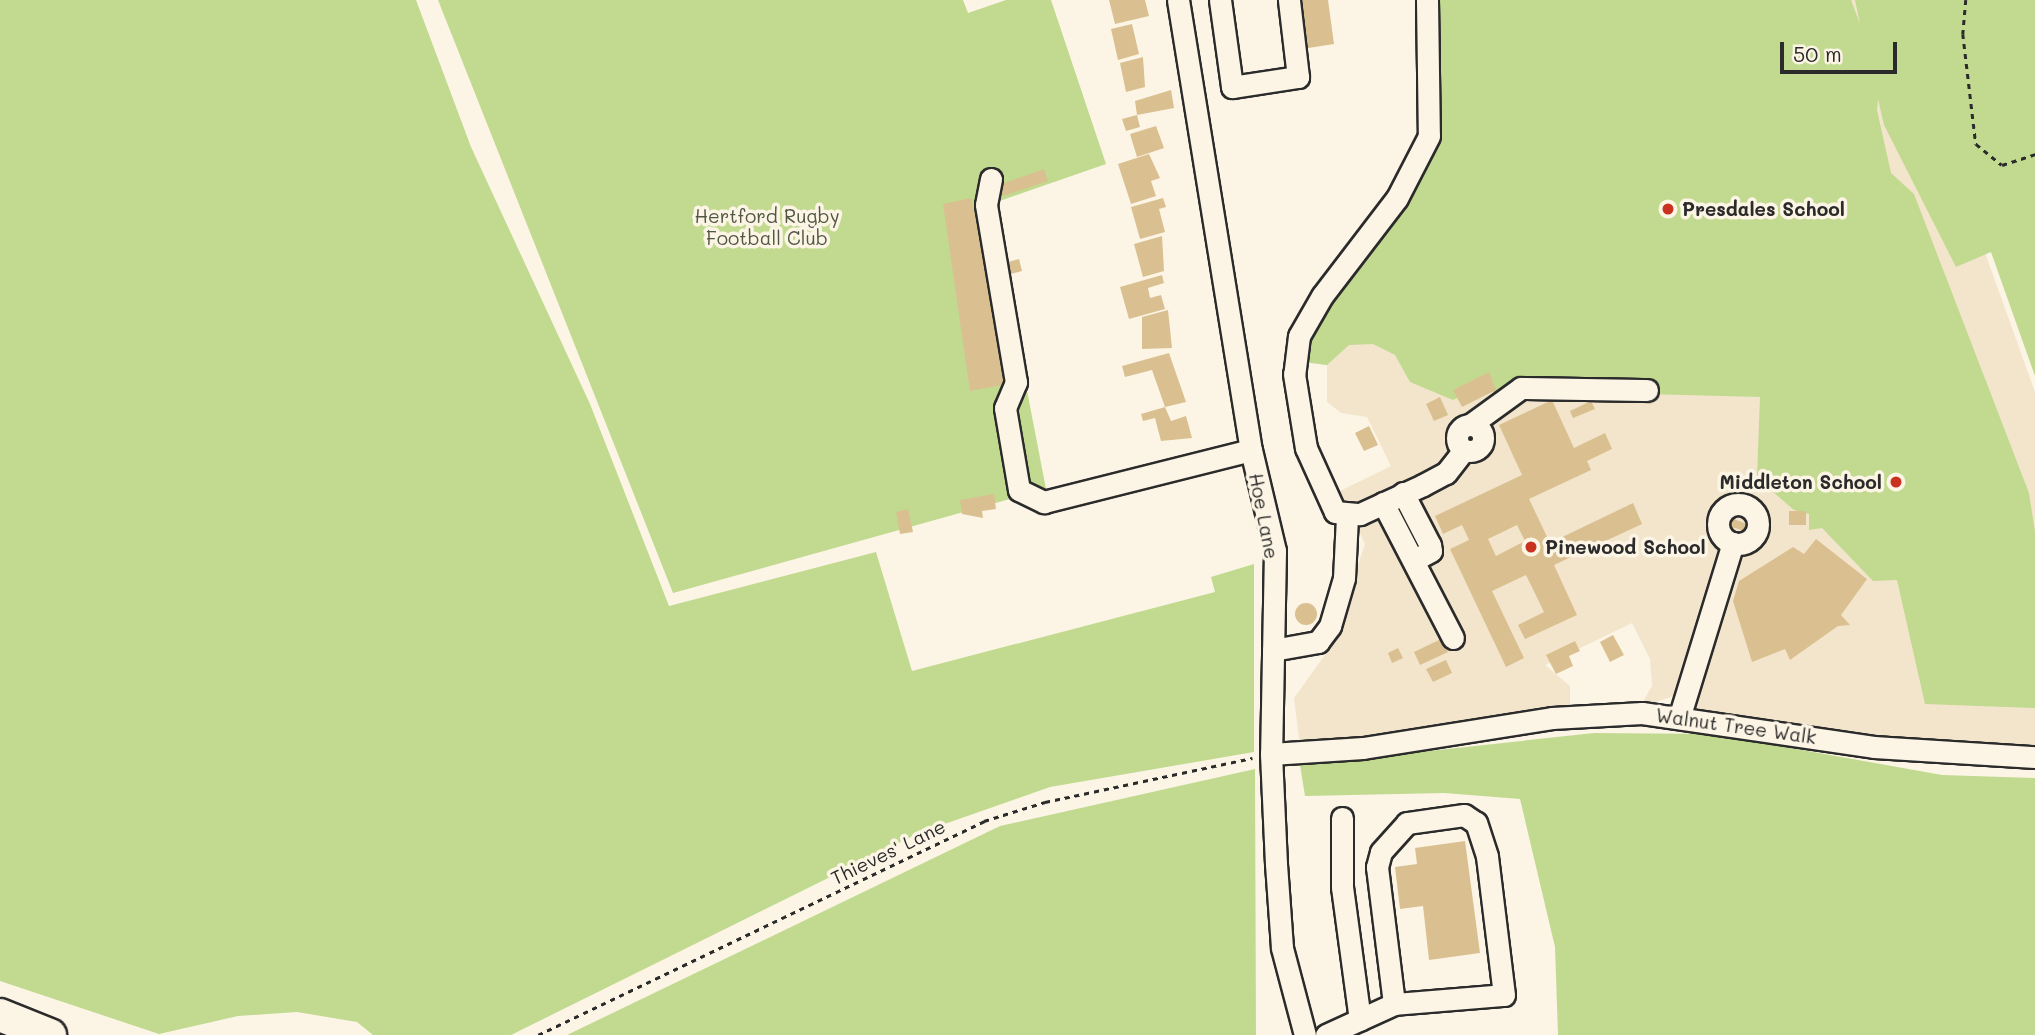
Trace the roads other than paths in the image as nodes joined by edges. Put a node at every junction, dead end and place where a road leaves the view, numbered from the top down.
1 (1178, 0) edge
2 (1220, 0) edge
3 (1289, 0) edge
4 (1427, 0) edge
5 (991, 179) dead end
6 (1647, 390) dead end
7 (1251, 450) junction
8 (1404, 493) junction
9 (1383, 503) junction
10 (1348, 517) junction
11 (1733, 544) dead end
12 (1414, 560) junction
13 (1453, 638) dead end
14 (1273, 650) junction
15 (1680, 715) junction
16 (1271, 754) junction
17 (2035, 757) edge
18 (1342, 818) dead end
19 (1394, 1004) junction
20 (0, 1016) edge
21 (1360, 1020) junction
22 (50, 1035) edge
23 (1305, 1035) edge
24 (1326, 1035) edge

1 - 7 street, Hoe Lane
2 - 3 street
4 - 10 street
5 - 7 street
6 - 8 street
7 - 14 street, Hoe Lane
8 - 9 street
8 - 12 street
9 - 10 street
9 - 12 street
10 - 14 street
11 - 15 street
12 - 13 street
14 - 16 street, Hoe Lane
15 - 16 street, Walnut Tree Walk
15 - 17 street, Walnut Tree Walk
16 - 23 street, Hoe Lane
18 - 21 street
19 - 19 street
19 - 21 street
20 - 22 highway
21 - 24 street

